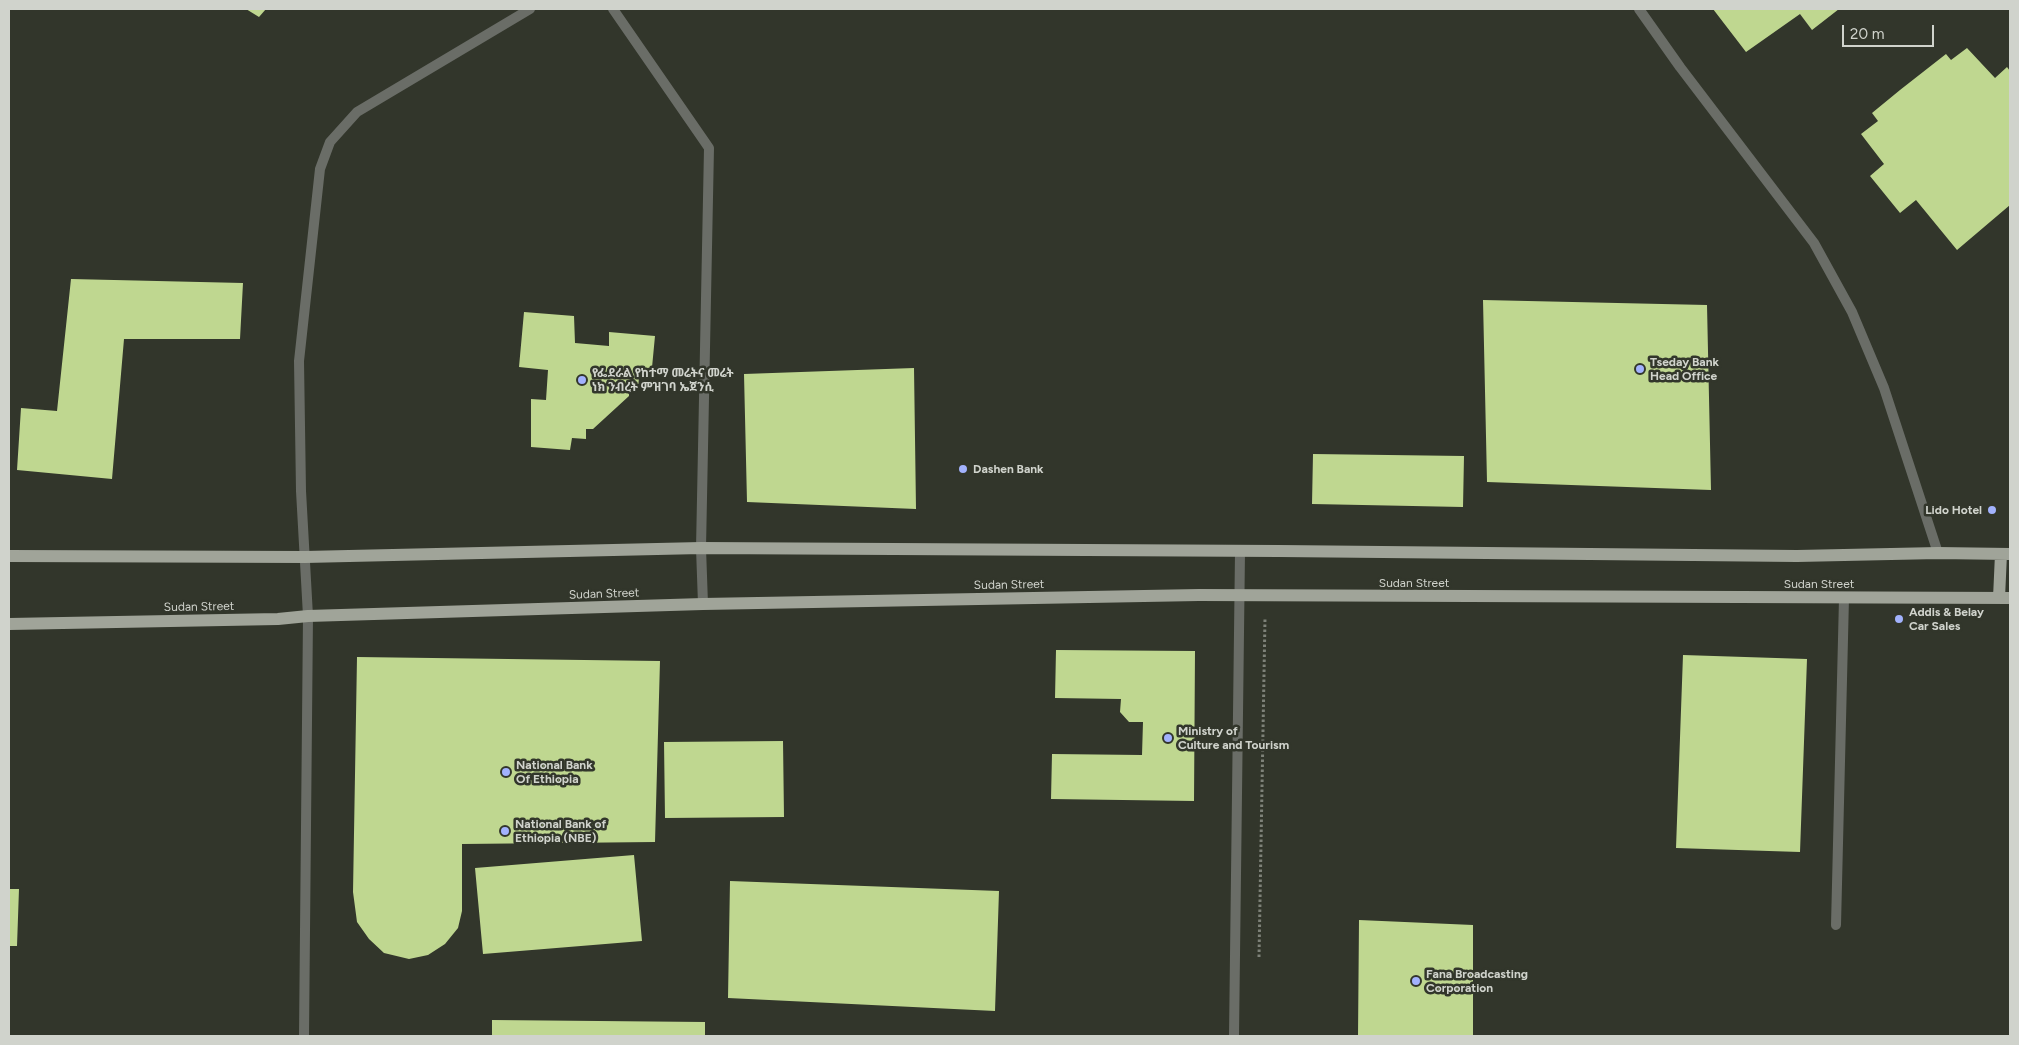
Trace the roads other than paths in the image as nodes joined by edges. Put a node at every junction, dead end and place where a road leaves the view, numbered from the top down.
1 (530, 9) edge
2 (613, 9) edge
3 (1639, 9) edge
4 (701, 548) junction
5 (1240, 552) junction
6 (1938, 553) junction
7 (2006, 554) edge
8 (9, 556) edge
9 (306, 557) junction
10 (1240, 596) junction
11 (1844, 598) junction
12 (2005, 598) edge
13 (703, 604) junction
14 (308, 616) junction
15 (9, 624) edge
16 (1836, 925) dead end
17 (304, 1036) edge
18 (1234, 1036) edge

1 - 9 street
2 - 4 street
3 - 6 street
4 - 5 main road
4 - 9 main road
4 - 13 street
5 - 6 main road
5 - 10 street
6 - 7 main road
7 - 12 main road
8 - 9 main road
9 - 14 street
10 - 11 main road, Sudan Street
10 - 13 main road, Sudan Street
10 - 18 street
11 - 12 main road, Sudan Street
11 - 16 street
13 - 14 main road, Sudan Street
14 - 15 main road, Sudan Street
14 - 17 street

